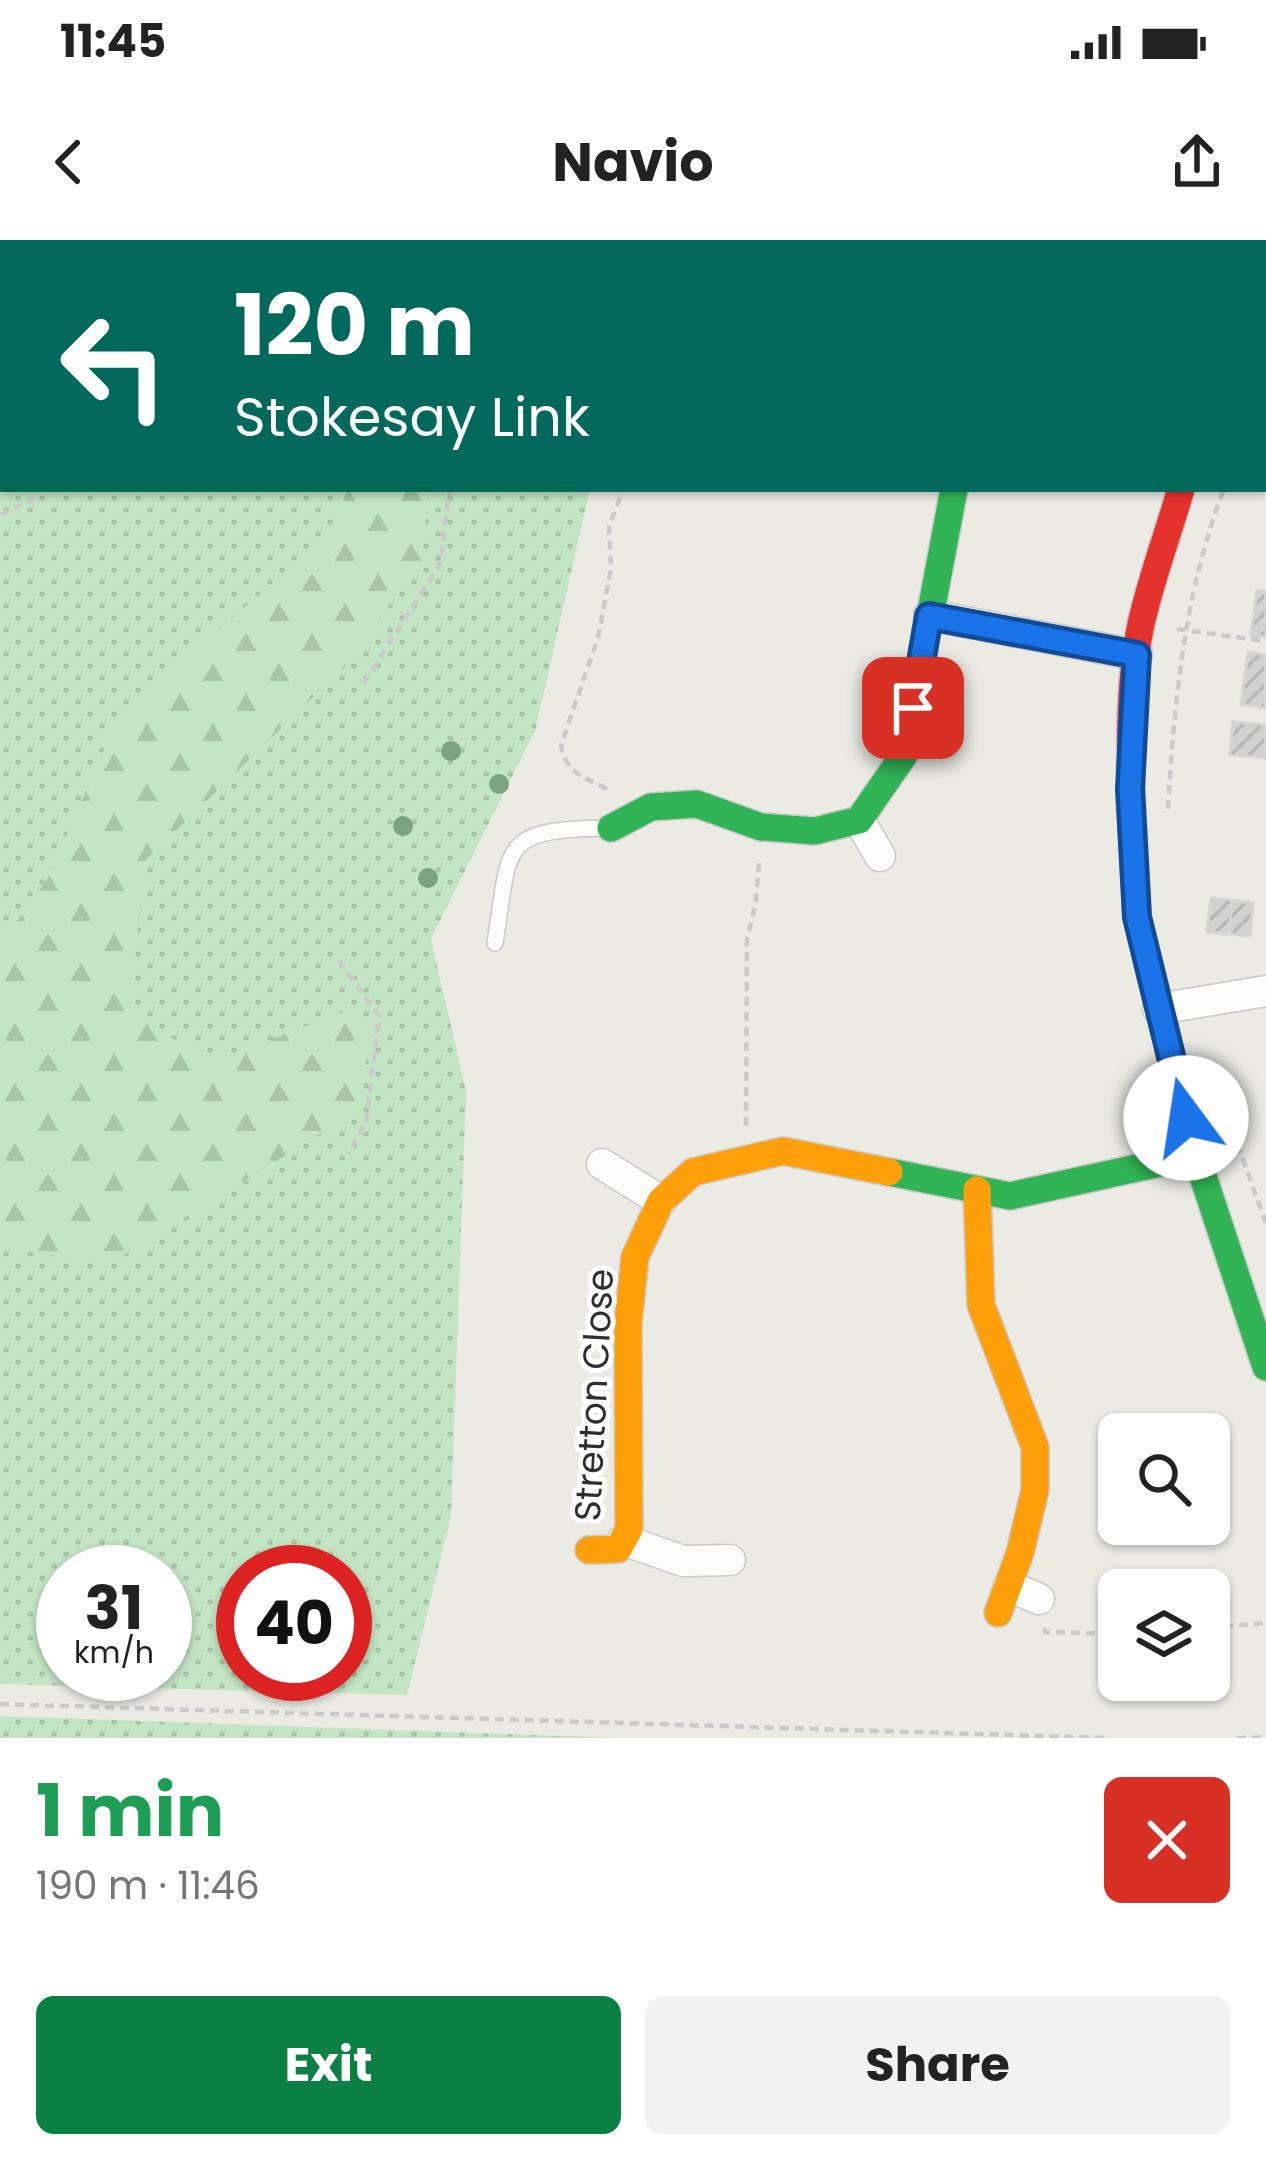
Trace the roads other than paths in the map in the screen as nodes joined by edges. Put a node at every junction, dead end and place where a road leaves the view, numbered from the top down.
1 (953, 492) edge
2 (1180, 492) edge
3 (929, 616) junction
4 (1137, 655) junction
5 (859, 820) junction
6 (622, 823) joint
7 (880, 856) dead end
8 (495, 943) dead end
9 (1266, 991) edge
10 (1158, 1009) junction
11 (1196, 1155) junction
12 (602, 1165) dead end
13 (977, 1190) junction
14 (661, 1201) junction
15 (1266, 1366) edge
16 (623, 1540) junction
17 (590, 1550) dead end
18 (730, 1560) dead end
19 (1004, 1599) joint
20 (1039, 1599) road end

1 - 3 street
2 - 4 street
3 - 4 street
3 - 5 street
4 - 10 street
5 - 6 street
5 - 7 street
6 - 8 lane
9 - 10 street
10 - 11 street
11 - 13 street
11 - 15 street
12 - 14 street
13 - 14 street
13 - 19 street
14 - 16 street, Stretton Close
16 - 17 street, Stretton Close
16 - 18 street
19 - 20 street

